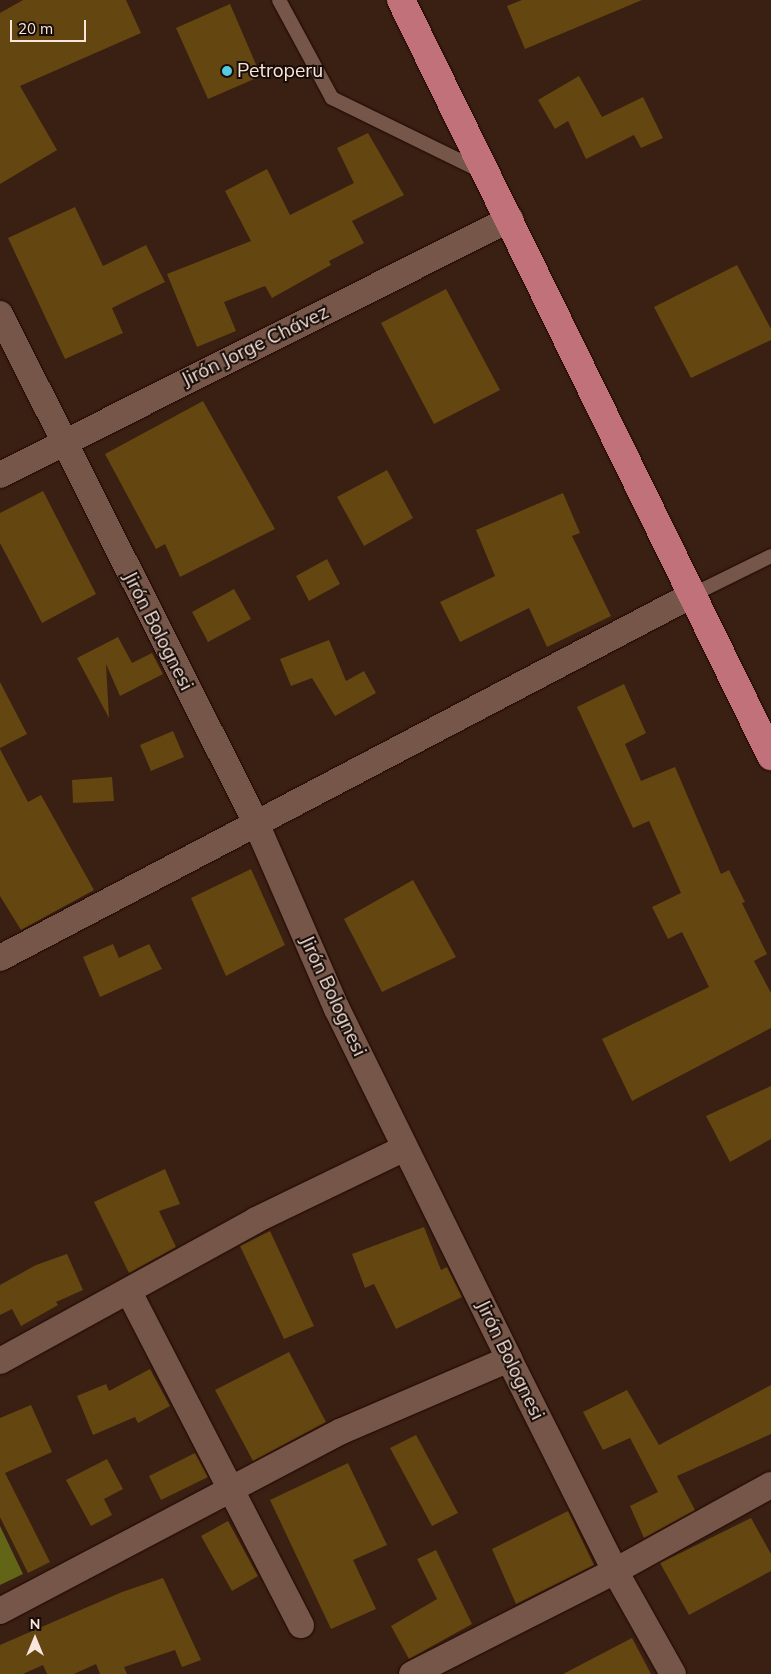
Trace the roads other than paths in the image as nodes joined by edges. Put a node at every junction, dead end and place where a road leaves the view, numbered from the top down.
1 (278, 0) edge
2 (401, 0) edge
3 (484, 172) junction
4 (510, 219) junction
5 (0, 314) edge
6 (63, 441) junction
7 (0, 475) edge
8 (771, 556) edge
9 (692, 595) junction
10 (771, 756) edge
11 (256, 823) junction
12 (0, 958) edge
13 (406, 1148) junction
14 (129, 1292) junction
15 (509, 1359) junction
16 (0, 1360) edge
17 (771, 1485) edge
18 (228, 1489) junction
19 (615, 1571) junction
20 (0, 1612) edge
21 (300, 1625) dead end
22 (412, 1674) edge
23 (673, 1674) edge

1 - 3 lane
2 - 3 highway
3 - 4 highway
4 - 6 street, Jirón Jorge Chávez
4 - 9 highway
5 - 6 street, Jirón Bolognesi
6 - 7 street, Jirón Jorge Chávez
6 - 11 street, Jirón Bolognesi
8 - 9 lane
9 - 10 highway
9 - 11 street
11 - 12 street
11 - 13 street, Jirón Bolognesi
13 - 14 street
13 - 15 street, Jirón Bolognesi
14 - 16 street
14 - 18 street
15 - 18 street
15 - 19 street, Jirón Bolognesi
17 - 19 street
18 - 20 street
18 - 21 street
19 - 22 street
19 - 23 street, Jirón Bolognesi

